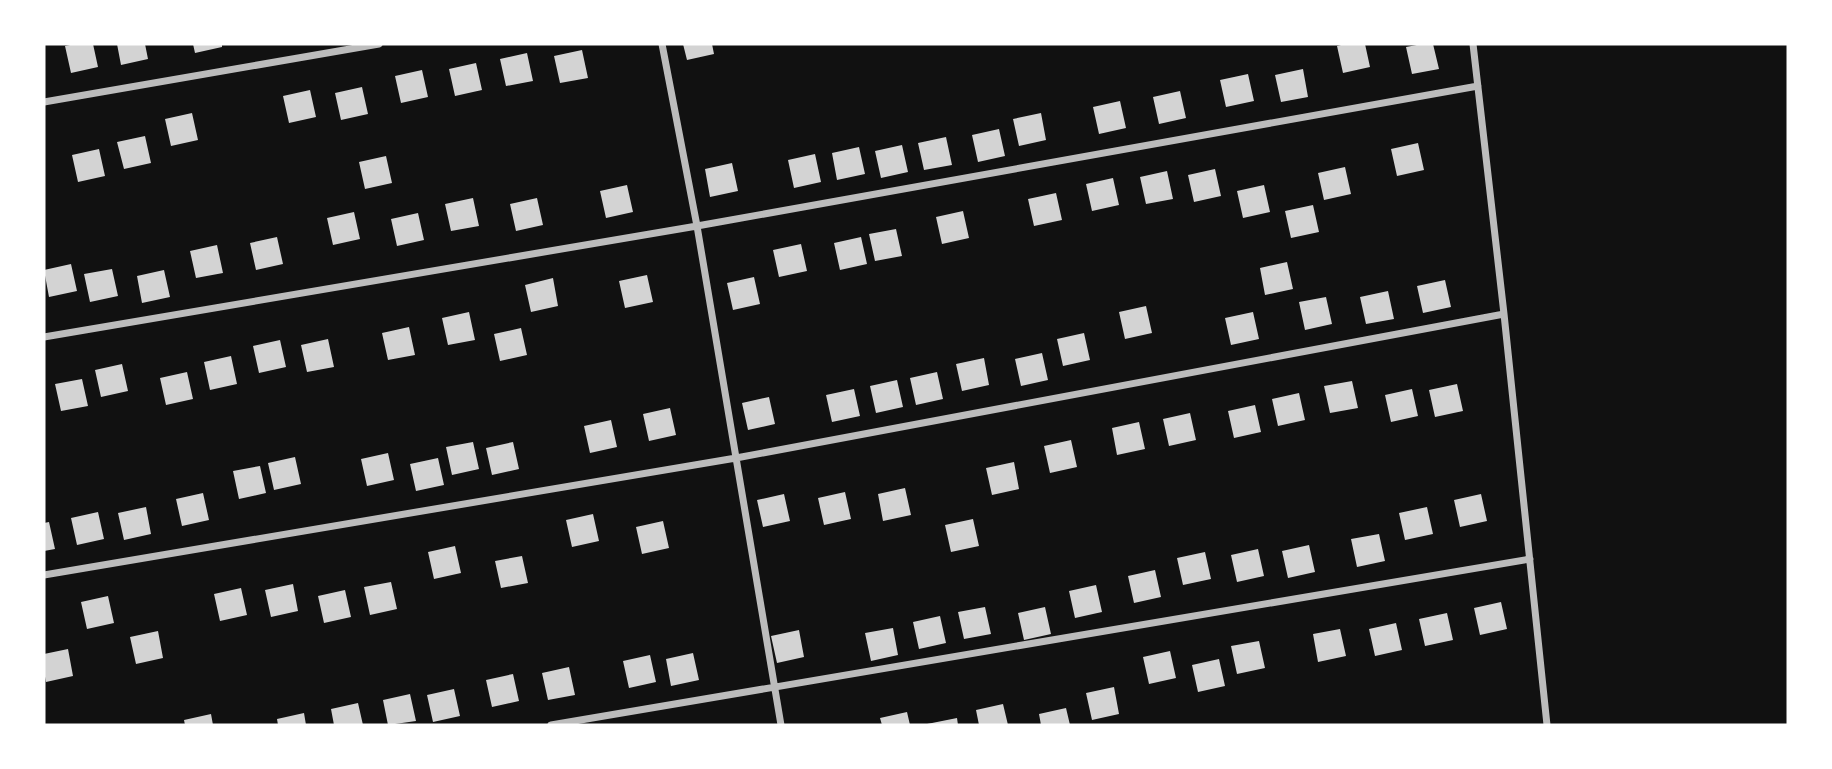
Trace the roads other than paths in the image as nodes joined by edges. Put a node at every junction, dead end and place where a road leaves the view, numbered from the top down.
1 (379, 44) edge
2 (662, 44) edge
3 (1473, 44) edge
4 (1478, 86) junction
5 (44, 102) edge
6 (697, 226) junction
7 (1504, 314) junction
8 (44, 337) edge
9 (736, 458) junction
10 (1530, 559) junction
11 (44, 575) edge
12 (774, 687) junction
13 (551, 725) edge
14 (780, 725) edge
15 (1547, 725) edge

1 - 5 street
2 - 6 street
3 - 4 street
4 - 6 street
4 - 7 street
6 - 8 street
6 - 9 street
7 - 9 street
7 - 10 street
9 - 11 street
9 - 12 street
10 - 12 street
10 - 15 street
12 - 13 street
12 - 14 street

